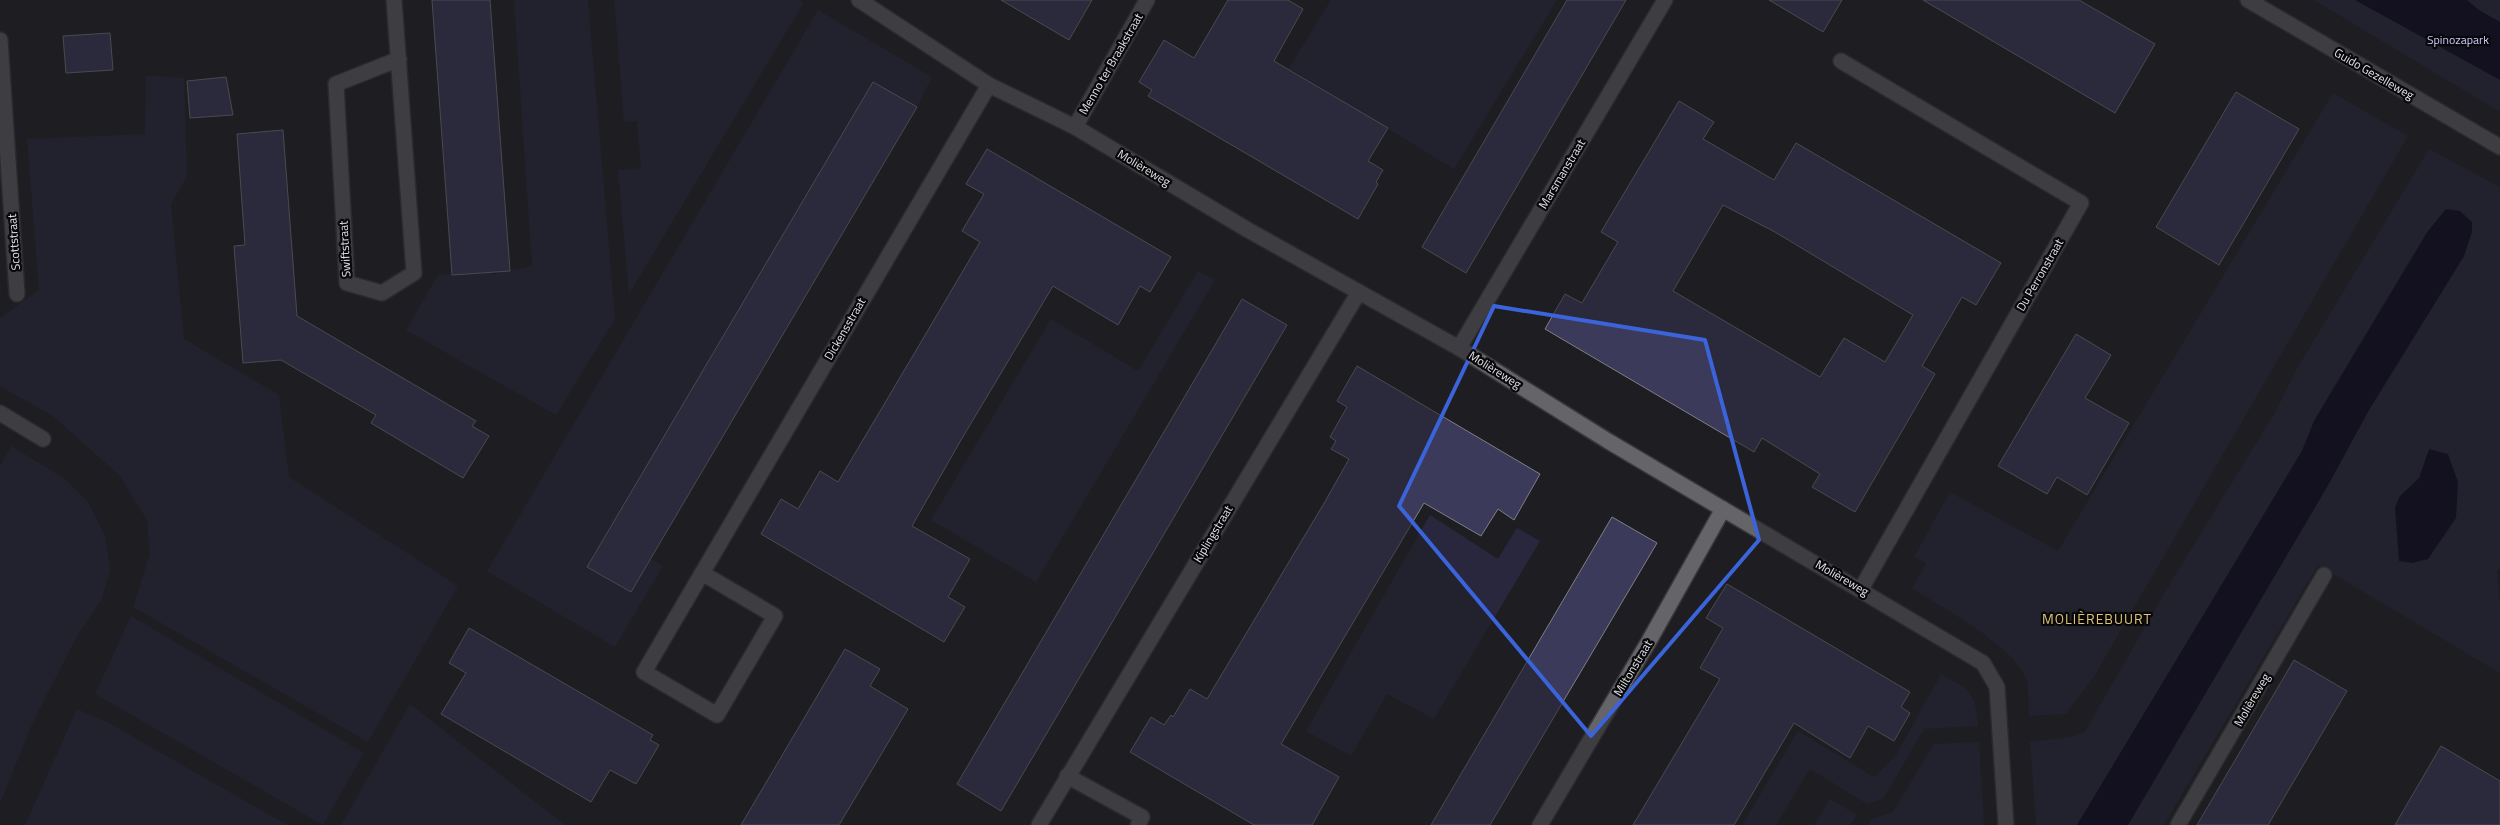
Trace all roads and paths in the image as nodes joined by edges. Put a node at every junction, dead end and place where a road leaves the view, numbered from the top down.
1 (394, 0) edge
2 (859, 0) edge
3 (1147, 0) edge
4 (1665, 0) edge
5 (2248, 0) edge
6 (0, 40) edge
7 (399, 58) junction
8 (1841, 61) dead end
9 (989, 85) junction
10 (1075, 127) junction
11 (2500, 148) edge
12 (1359, 292) junction
13 (17, 294) dead end
14 (1459, 348) junction
15 (0, 413) edge
16 (43, 439) dead end
17 (1723, 509) junction
18 (702, 573) junction
19 (2324, 575) dead end
20 (1860, 589) junction
21 (1067, 776) junction
22 (1039, 825) edge
23 (1138, 825) edge
24 (1540, 825) edge
25 (2006, 825) edge
26 (2178, 825) edge

1 - 7 street, Swiftstraat
2 - 9 street, Molièreweg
3 - 10 street, Menno ter Braakstraat
4 - 14 street, Marsmanstraat
5 - 11 street, Guido Gezelleweg
6 - 13 street, Scottstraat
7 - 7 street, Swiftstraat
8 - 20 street, Du Perronstraat
9 - 10 street, Molièreweg
9 - 18 street, Dickensstraat
10 - 12 street, Molièreweg
12 - 14 street, Molièreweg
12 - 21 street, Kiplingstraat
14 - 17 street, Molièreweg
15 - 16 street
17 - 20 street, Molièreweg
17 - 24 street, Miltonstraat
18 - 18 street, Dickensstraat
19 - 26 street, Molièreweg
20 - 25 street, Molièreweg
21 - 22 street, Kiplingstraat
21 - 23 street

